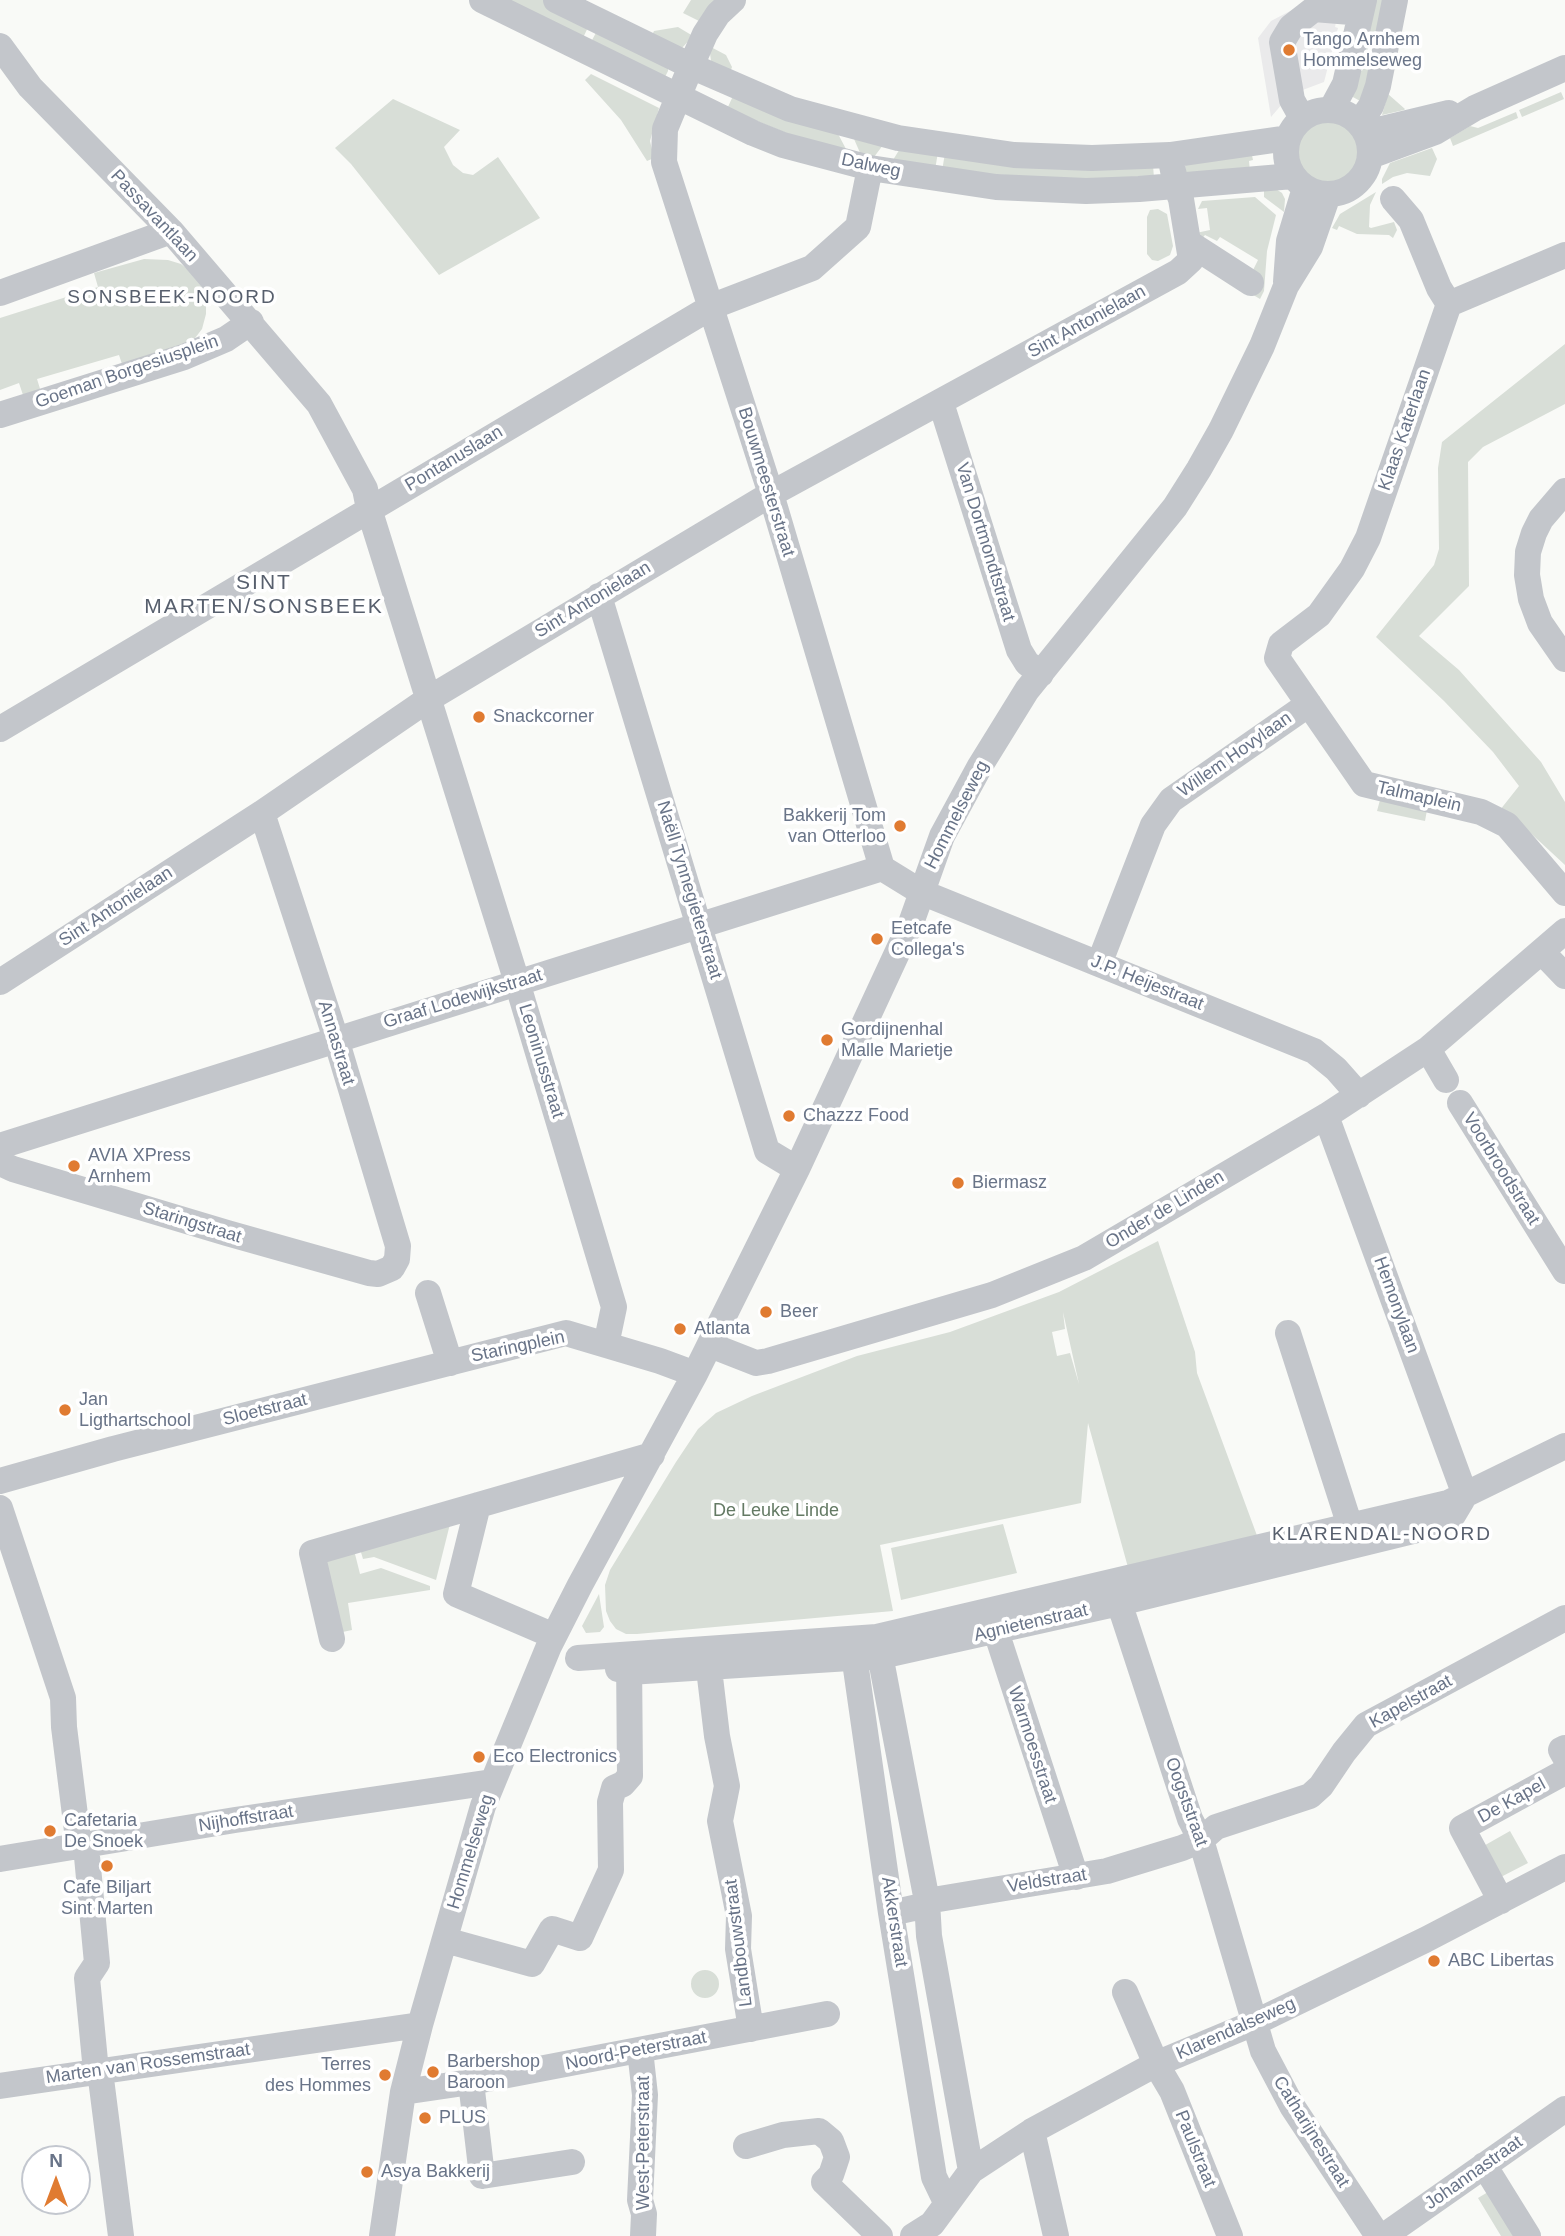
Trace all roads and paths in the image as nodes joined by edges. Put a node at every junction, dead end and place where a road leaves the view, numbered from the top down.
1 (482, 0) edge
2 (556, 0) edge
3 (733, 0) edge
4 (1395, 0) edge
5 (1363, 5) edge
6 (0, 46) edge
7 (691, 66) junction
8 (1565, 68) edge
9 (678, 97) junction
10 (1331, 110) junction
11 (843, 125) junction
12 (1295, 128) junction
13 (898, 138) junction
14 (1365, 138) junction
15 (1170, 155) junction
16 (868, 167) junction
17 (1176, 186) junction
18 (1308, 186) junction
19 (1392, 199) dead end
20 (170, 231) junction
21 (1189, 243) junction
22 (1565, 255) edge
23 (1251, 283) dead end
24 (0, 293) edge
25 (1448, 304) junction
26 (713, 306) junction
27 (251, 322) junction
28 (941, 403) junction
29 (0, 415) edge
30 (771, 494) junction
31 (1563, 495) edge
32 (369, 509) junction
33 (599, 596) junction
34 (1281, 644) joint
35 (1565, 659) edge
36 (1041, 674) junction
37 (430, 698) junction
38 (1309, 705) junction
39 (0, 729) edge
40 (262, 813) junction
41 (882, 868) junction
42 (921, 892) junction
43 (1565, 892) edge
44 (700, 926) junction
45 (1565, 931) edge
46 (1542, 952) junction
47 (1099, 964) junction
48 (1565, 976) edge
49 (0, 982) edge
50 (517, 982) junction
51 (336, 1040) junction
52 (1428, 1049) junction
53 (1446, 1080) dead end
54 (1359, 1095) junction
55 (1460, 1103) dead end
56 (1326, 1116) junction
57 (0, 1146) edge
58 (0, 1163) edge
59 (797, 1169) junction
60 (386, 1271) joint
61 (1565, 1271) edge
62 (428, 1293) dead end
63 (1288, 1333) dead end
64 (606, 1345) junction
65 (710, 1345) junction
66 (450, 1363) junction
67 (695, 1374) junction
68 (1565, 1446) edge
69 (652, 1455) junction
70 (0, 1481) edge
71 (1465, 1495) junction
72 (478, 1505) junction
73 (0, 1508) edge
74 (1350, 1526) junction
75 (0, 1553) edge
76 (1116, 1593) junction
77 (1565, 1618) edge
78 (992, 1621) junction
79 (332, 1639) dead end
80 (552, 1641) junction
81 (866, 1648) junction
82 (708, 1659) junction
83 (629, 1663) junction
84 (64, 1727) junction
85 (1563, 1757) edge
86 (492, 1782) junction
87 (1201, 1840) junction
88 (83, 1847) junction
89 (0, 1859) edge
90 (1565, 1867) edge
91 (1076, 1877) junction
92 (927, 1901) junction
93 (1502, 1901) junction
94 (891, 1913) junction
95 (444, 1940) junction
96 (1125, 1992) dead end
97 (827, 2014) dead end
98 (1254, 2023) junction
99 (420, 2025) junction
100 (751, 2029) junction
101 (640, 2050) junction
102 (1156, 2064) junction
103 (100, 2071) junction
104 (471, 2082) junction
105 (0, 2086) edge
106 (403, 2092) junction
107 (1563, 2116) edge
108 (1032, 2131) junction
109 (746, 2146) dead end
110 (572, 2162) dead end
111 (1484, 2165) junction
112 (971, 2171) junction
113 (931, 2225) edge
114 (121, 2236) edge
115 (382, 2236) edge
116 (643, 2236) edge
117 (880, 2236) edge
118 (1056, 2236) edge
119 (1230, 2236) edge
120 (1378, 2236) edge
121 (1384, 2236) edge
122 (1528, 2236) edge

1 - 9 street, Dalweg
2 - 7 street, Dalweg
3 - 7 street, Bouwmeesterstraat
4 - 14 street
5 - 10 street
5 - 12 street
6 - 20 street, Passavantlaan
7 - 9 street, Bouwmeesterstraat
7 - 11 street, Dalweg
8 - 14 street
9 - 16 street, Dalweg
9 - 26 street, Bouwmeesterstraat
10 - 12 street
10 - 14 street
11 - 13 street, Dalweg
11 - 16 street
12 - 15 street, Dalweg
12 - 18 street
13 - 15 street, Dalweg
13 - 16 street
14 - 18 street
15 - 17 street
16 - 17 street, Dalweg
16 - 26 street, Pontanuslaan
17 - 18 street, Dalweg
17 - 21 street
18 - 36 street, Hommelseweg
19 - 25 street
20 - 24 street
20 - 27 street, Passavantlaan
21 - 23 street
21 - 28 street, Sint Antonielaan
22 - 25 street
25 - 34 street, Klaas Katerlaan
26 - 30 street, Bouwmeesterstraat
26 - 32 street, Pontanuslaan
27 - 29 street, Goeman Borgesiusplein
27 - 32 street, Passavantlaan
28 - 30 street, Sint Antonielaan
28 - 36 street, Van Dortmondtstraat
30 - 33 street, Sint Antonielaan
30 - 41 street, Bouwmeesterstraat
31 - 35 street
32 - 37 street, Passavantlaan
32 - 39 street, Pontanuslaan
33 - 37 street, Sint Antonielaan
33 - 44 street, Naëll Tynnegieterstraat
34 - 38 street, Talmaplein
36 - 42 street, Hommelseweg
37 - 40 street, Sint Antonielaan
37 - 50 street, Leoninusstraat
38 - 43 street, Talmaplein
38 - 47 street, Willem Hovylaan
40 - 49 street, Sint Antonielaan
40 - 51 street, Annastraat
41 - 42 street
41 - 44 street, Graaf Lodewijkstraat
42 - 47 street, J.P. Heijestraat
42 - 59 street, Hommelseweg
44 - 50 street, Graaf Lodewijkstraat
44 - 59 street, Naëll Tynnegieterstraat
45 - 46 street, Onder de Linden
46 - 48 street
46 - 52 street, Onder de Linden
47 - 54 street, J.P. Heijestraat
50 - 51 street, Graaf Lodewijkstraat
50 - 64 street, Leoninusstraat
51 - 57 street, Graaf Lodewijkstraat
51 - 60 street, Annastraat
52 - 53 street
52 - 54 street, Onder de Linden
54 - 56 street, Onder de Linden
55 - 61 street, Voorbroodstraat
56 - 65 street, Onder de Linden
56 - 71 street, Hemonylaan
58 - 60 street, Staringstraat
59 - 65 street, Hommelseweg
62 - 66 street, Staringplein
63 - 74 street
64 - 66 street, Staringplein
64 - 67 street, Staringplein
65 - 67 street, Hommelseweg
66 - 70 street, Sloetstraat
67 - 69 street, Hommelseweg
68 - 71 street, Agnietenstraat
69 - 72 street
69 - 80 street, Hommelseweg
71 - 74 street, Agnietenstraat
71 - 76 street, Agnietenstraat
72 - 79 street
72 - 80 street, Agnietenstraat
73 - 84 street
74 - 76 street, Agnietenstraat
75 - 84 street
76 - 78 street, Agnietenstraat
76 - 87 street, Oogststraat
77 - 87 street, Kapelstraat
78 - 81 street, Agnietenstraat
78 - 91 street, Warmoesstraat
80 - 83 street, Agnietenstraat
80 - 86 street, Hommelseweg
81 - 82 street, Agnietenstraat
81 - 92 street, Akkerstraat
81 - 94 street, Akkerstraat
82 - 83 street, Agnietenstraat
82 - 100 street, Landbouwstraat
83 - 95 street
84 - 88 street
85 - 93 street, De Kapel
86 - 88 street, Nijhoffstraat
86 - 95 street, Hommelseweg
87 - 91 street, Veldstraat
87 - 98 street, Oogststraat
88 - 89 street, Nijhoffstraat
88 - 103 street
90 - 93 street, Klarendalseweg
91 - 92 street, Veldstraat
92 - 94 street, Veldstraat
92 - 112 street, Akkerstraat
93 - 98 street, Klarendalseweg
94 - 113 street, Akkerstraat
95 - 99 street, Hommelseweg
96 - 102 street, Paulstraat
97 - 100 street, Noord-Peterstraat
98 - 102 street, Klarendalseweg
98 - 120 street, Catharijnestraat
99 - 103 street, Marten van Rossemstraat
99 - 106 street, Hommelseweg
100 - 101 street, Noord-Peterstraat
101 - 104 street, Noord-Peterstraat
101 - 116 street, West-Peterstraat
102 - 108 street, Klarendalseweg
102 - 119 street, Paulstraat
103 - 105 street, Marten van Rossemstraat
103 - 114 street
104 - 106 street, Noord-Peterstraat
104 - 110 street
106 - 115 street, Hommelseweg
107 - 111 street, Johannastraat
108 - 112 street, Klarendalseweg
108 - 118 street
109 - 117 street
111 - 121 street, Johannastraat
111 - 122 street
112 - 113 street, Klarendalseweg

